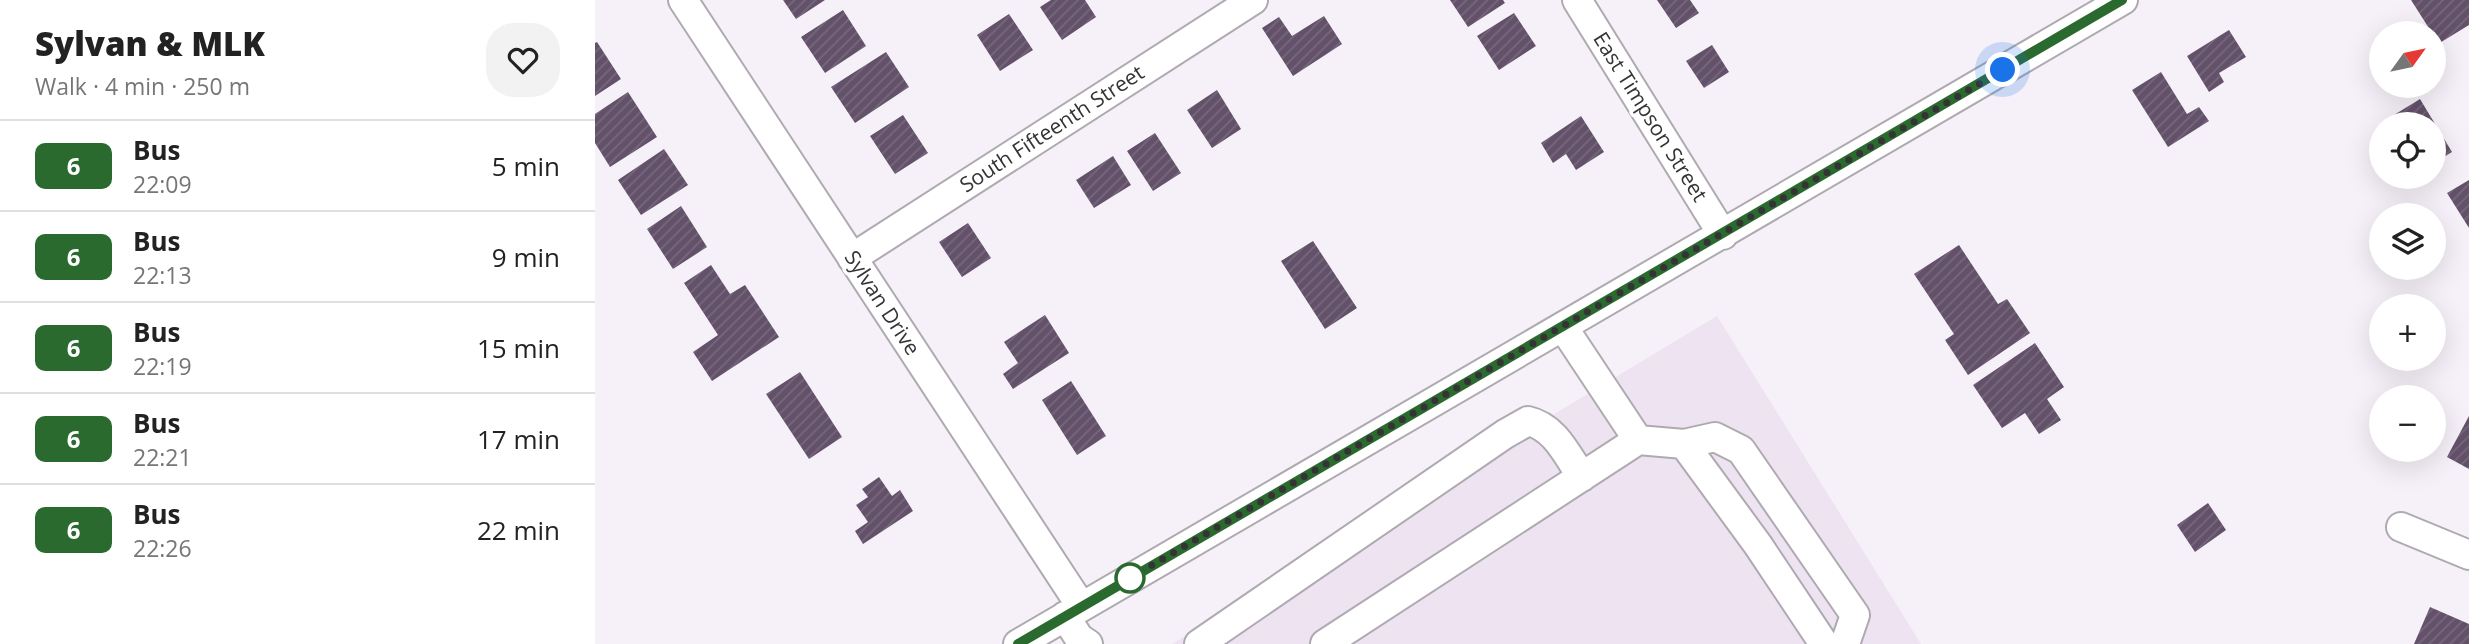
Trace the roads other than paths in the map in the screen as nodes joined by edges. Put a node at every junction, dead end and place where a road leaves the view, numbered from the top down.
1 (683, 0) edge
2 (1253, 0) edge
3 (1577, 0) edge
4 (2123, 0) edge
5 (2092, 8) edge
6 (1723, 235) junction
7 (852, 258) junction
8 (1563, 327) junction
9 (1638, 440) junction
10 (1684, 444) junction
11 (1582, 477) junction
12 (2401, 527) dead end
13 (2469, 555) edge
14 (1078, 630) edge
15 (1019, 644) edge
16 (1199, 644) edge
17 (1325, 644) edge
18 (1824, 644) edge
19 (1845, 644) edge

1 - 7 street, Sylvan Drive
2 - 7 street, South Fifteenth Street
3 - 6 street, East Timpson Street
4 - 5 street
5 - 6 street
6 - 8 street
7 - 14 street, Sylvan Drive
8 - 9 street
8 - 14 street
9 - 10 street
9 - 11 street
10 - 18 street
10 - 19 street
11 - 16 street
11 - 17 street
12 - 13 street
14 - 15 street

